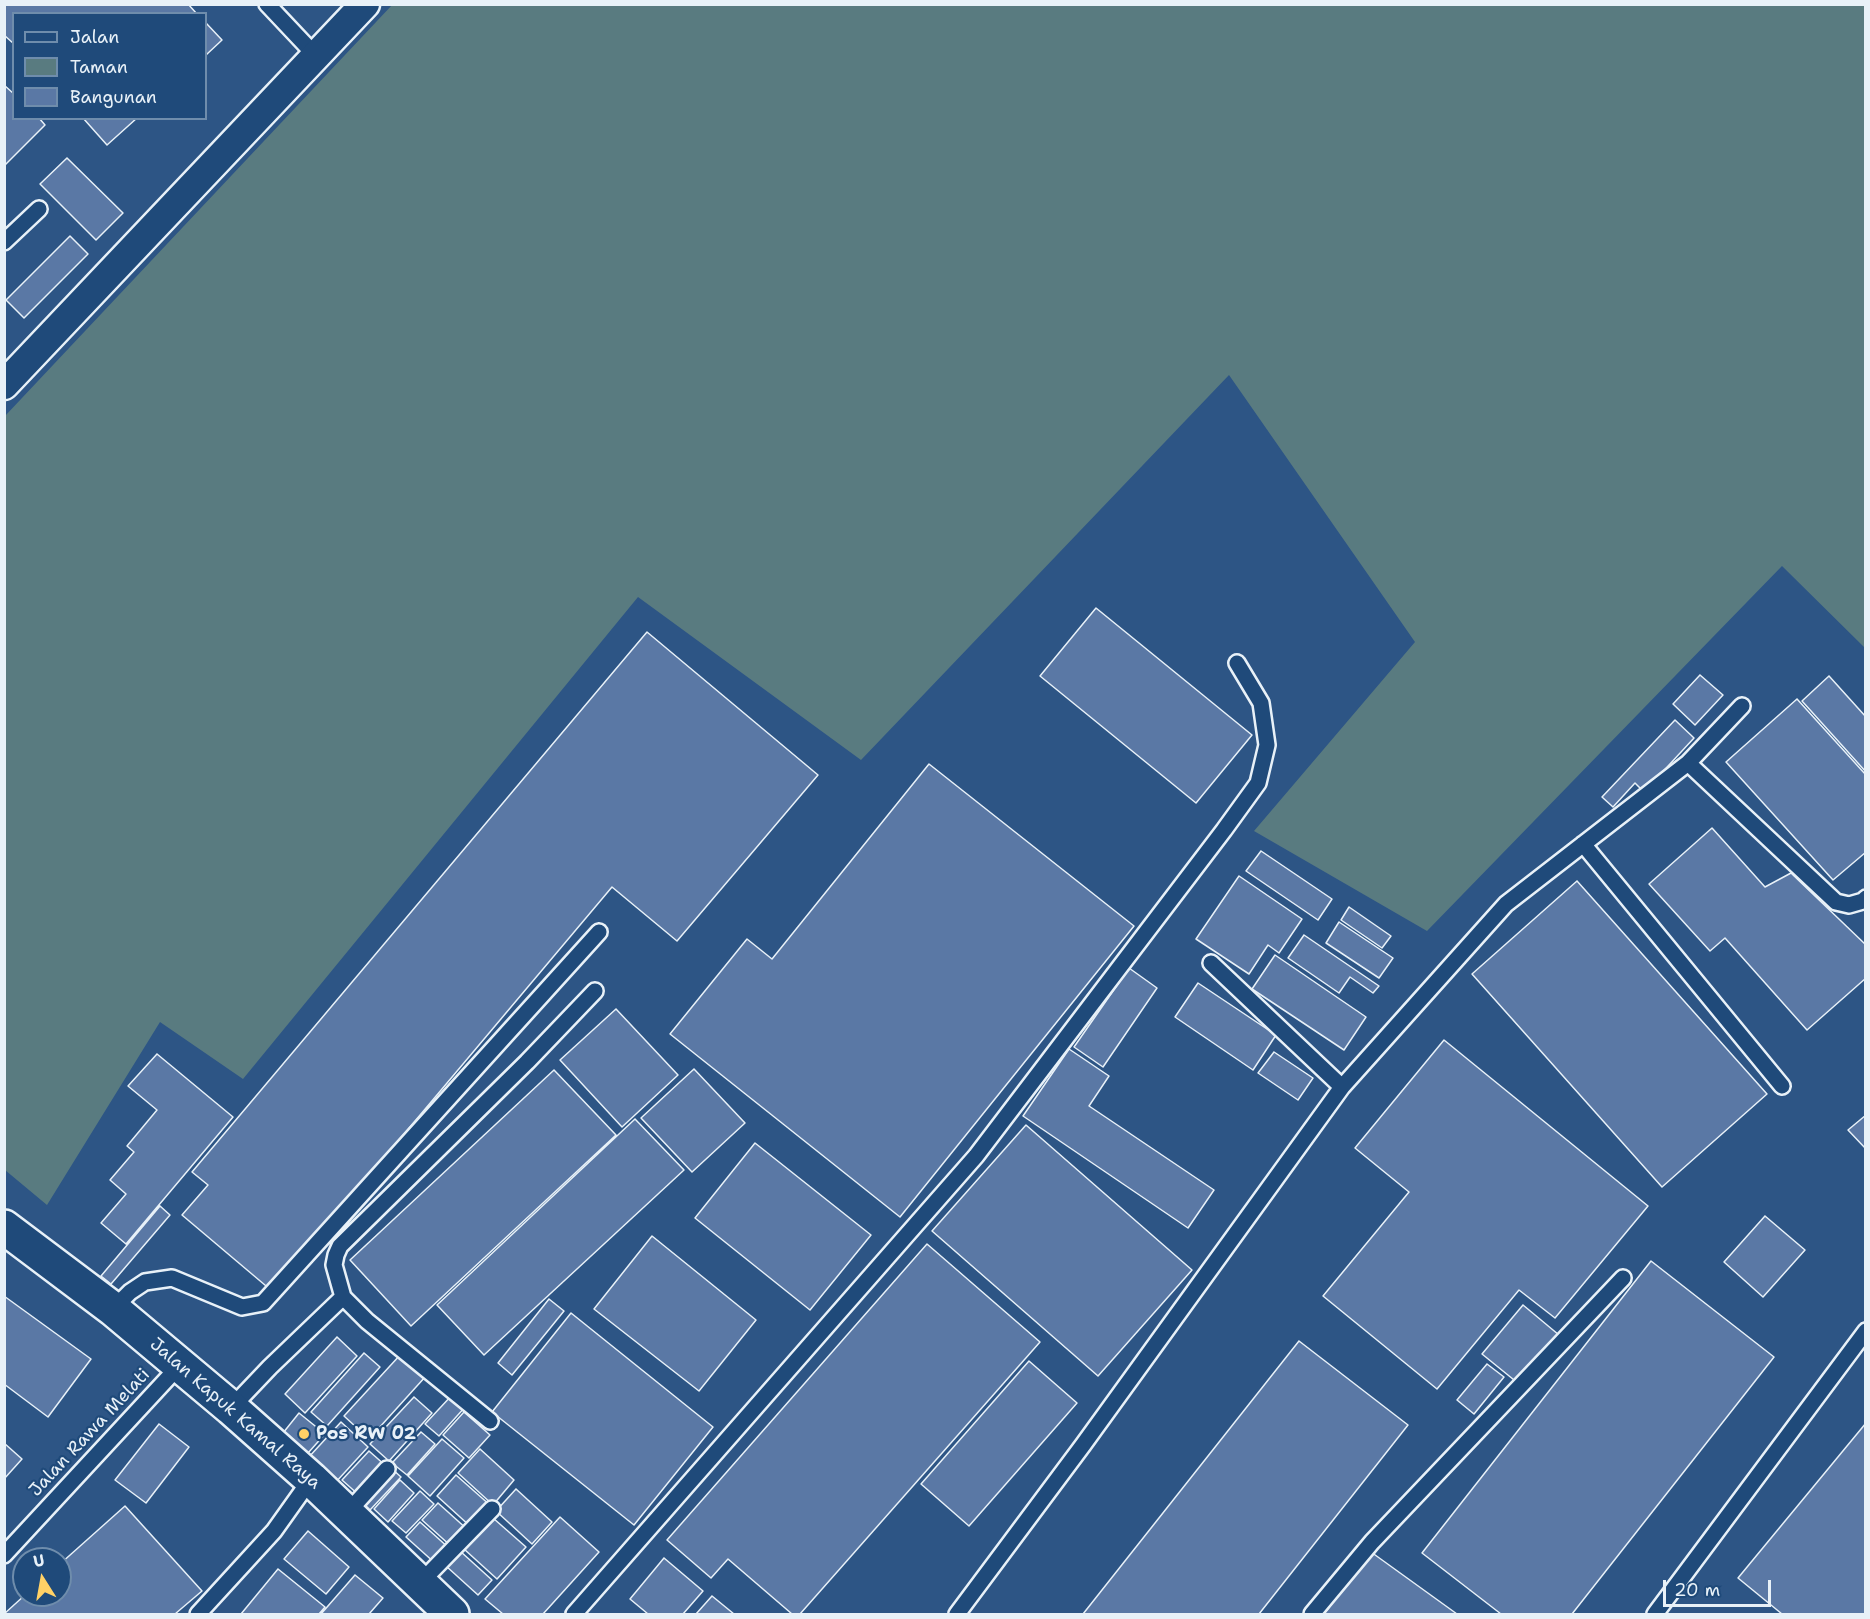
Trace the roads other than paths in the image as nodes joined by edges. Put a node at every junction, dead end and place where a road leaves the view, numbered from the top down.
1 (267, 4) edge
2 (365, 4) edge
3 (316, 56) junction
4 (39, 209) dead end
5 (4, 242) edge
6 (5, 384) edge
7 (1237, 663) dead end
8 (1742, 706) dead end
9 (1688, 763) junction
10 (1583, 844) junction
11 (1866, 898) edge
12 (599, 932) dead end
13 (1211, 963) dead end
14 (595, 991) dead end
15 (1782, 1086) dead end
16 (1342, 1087) junction
17 (4, 1227) edge
18 (1623, 1278) dead end
19 (343, 1297) junction
20 (113, 1309) junction
21 (1866, 1332) edge
22 (180, 1365) junction
23 (231, 1408) junction
24 (490, 1421) dead end
25 (387, 1469) dead end
26 (312, 1479) junction
27 (492, 1509) dead end
28 (347, 1513) junction
29 (4, 1554) edge
30 (420, 1583) junction
31 (198, 1614) edge
32 (452, 1614) edge
33 (574, 1614) edge
34 (957, 1614) edge
35 (1312, 1614) edge
36 (1656, 1614) edge

1 - 3 lane
2 - 3 street
3 - 6 street
4 - 5 lane
7 - 33 lane
8 - 9 lane
9 - 10 lane
9 - 11 lane
10 - 15 lane
10 - 16 lane
12 - 20 lane
13 - 16 lane
14 - 19 lane
16 - 34 lane
17 - 20 main road, Jalan Kapuk Kamal Raya
18 - 35 lane
19 - 23 lane
19 - 24 lane
20 - 22 main road, Jalan Kapuk Kamal Raya
21 - 36 lane
22 - 23 main road, Jalan Kapuk Kamal Raya
22 - 29 lane, Jalan Rawa Melati
23 - 26 main road, Jalan Kapuk Kamal Raya
25 - 28 lane
26 - 28 main road, Jalan Kapuk Kamal Raya
26 - 31 lane
27 - 30 lane
28 - 30 main road, Jalan Kapuk Kamal Raya
30 - 32 main road, Jalan Kapuk Kamal Raya

